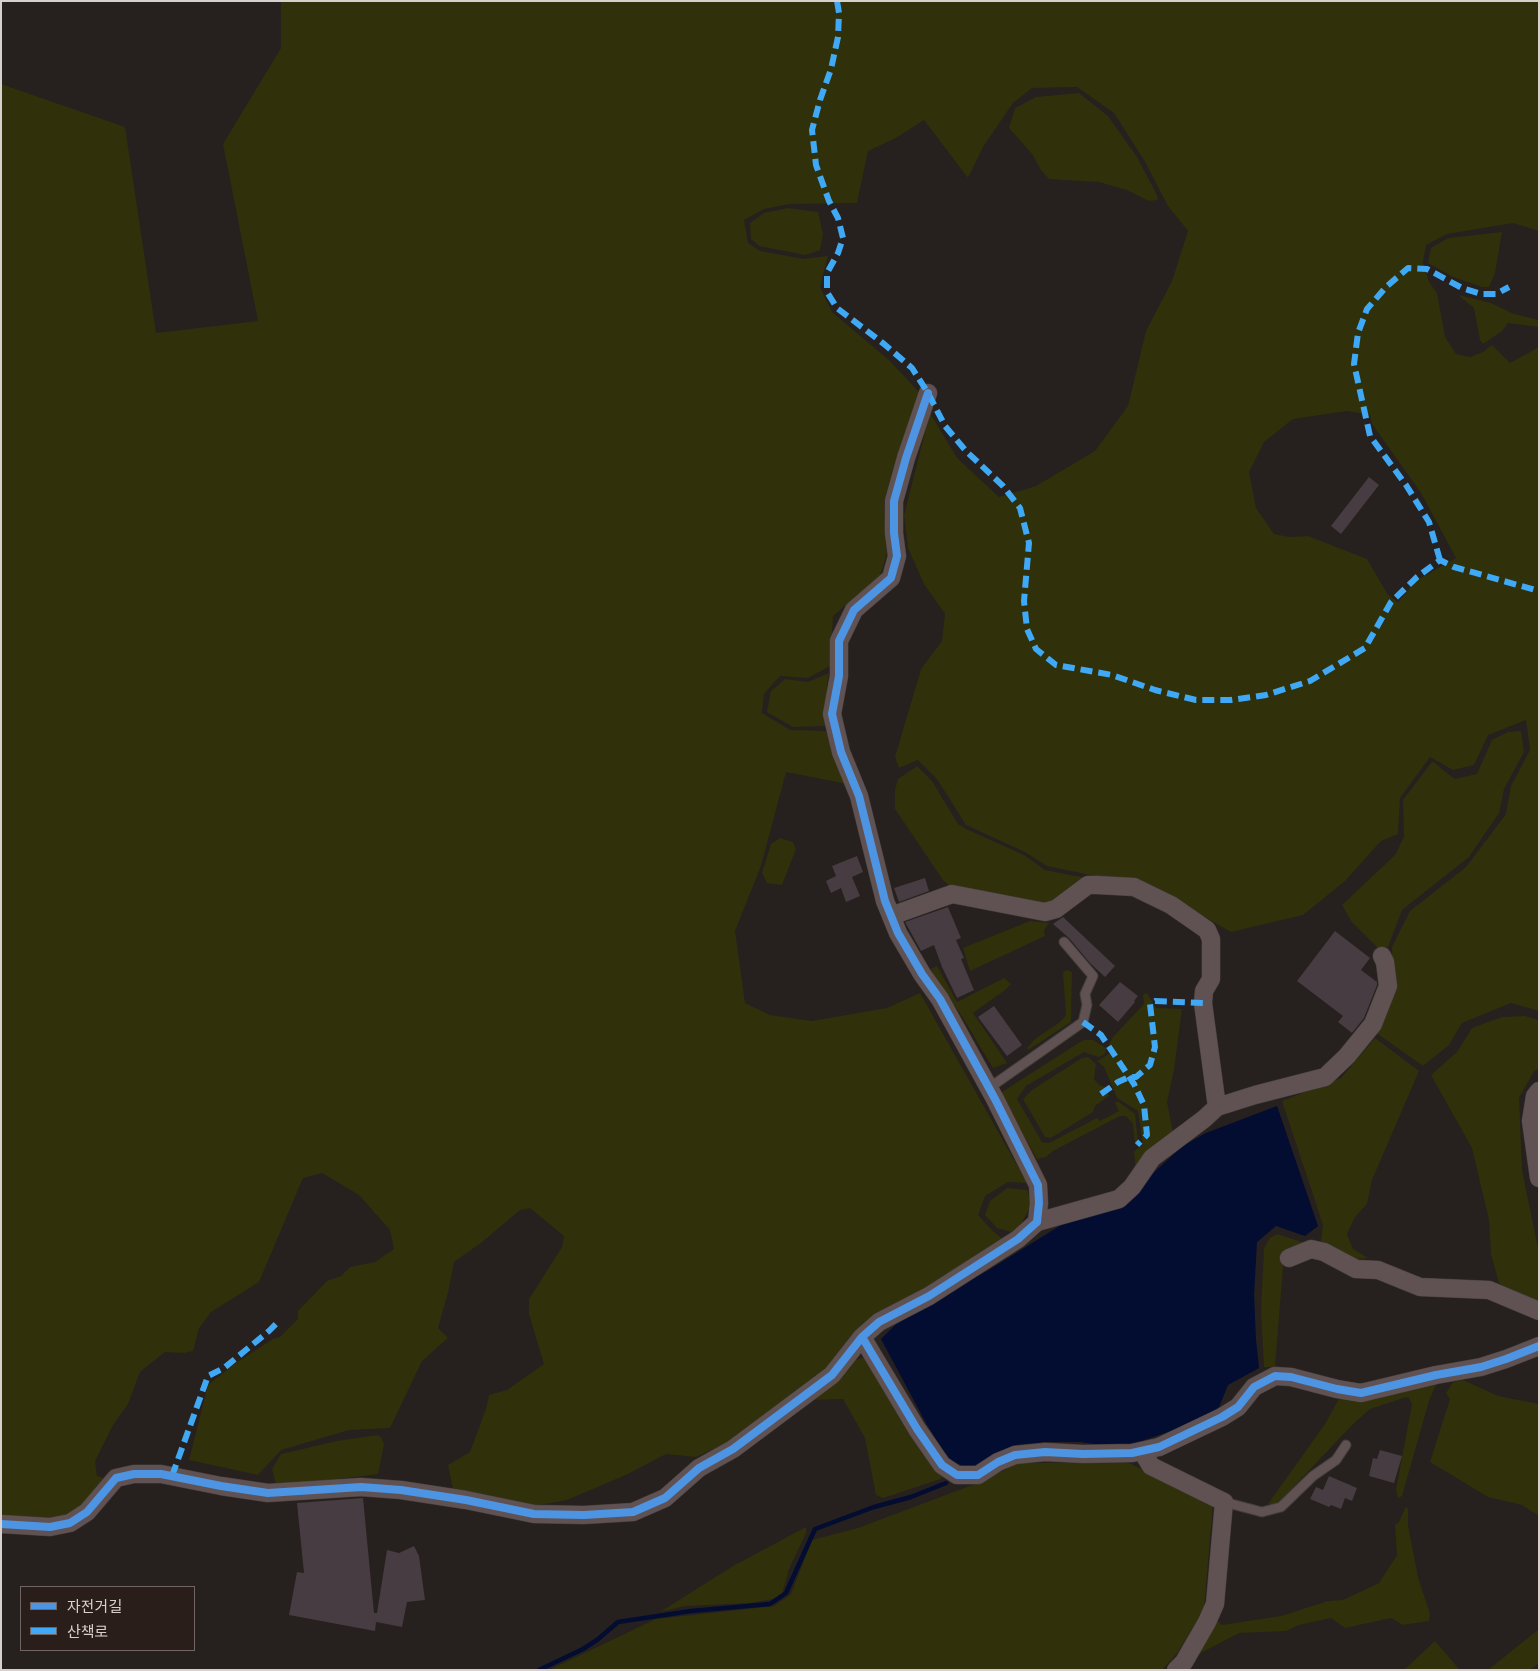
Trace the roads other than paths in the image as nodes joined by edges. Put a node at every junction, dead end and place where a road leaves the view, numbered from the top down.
1 (928, 393) dead end
2 (891, 916) junction
3 (1064, 942) dead end
4 (1382, 956) dead end
5 (989, 1088) junction
6 (1539, 1091) edge
7 (1217, 1107) junction
8 (1539, 1178) edge
9 (1037, 1222) junction
10 (1289, 1258) dead end
11 (1539, 1311) edge
12 (862, 1338) junction
13 (1539, 1346) edge
14 (1346, 1445) dead end
15 (1142, 1451) junction
16 (1224, 1502) junction
17 (1, 1524) edge
18 (1176, 1670) edge

1 - 2 street
2 - 5 street
2 - 7 street
3 - 5 lane
4 - 7 street
5 - 9 street
6 - 8 street
7 - 9 street
9 - 12 street
10 - 11 street
12 - 15 street
12 - 17 street
13 - 15 street
14 - 16 lane
15 - 16 street
16 - 18 street

